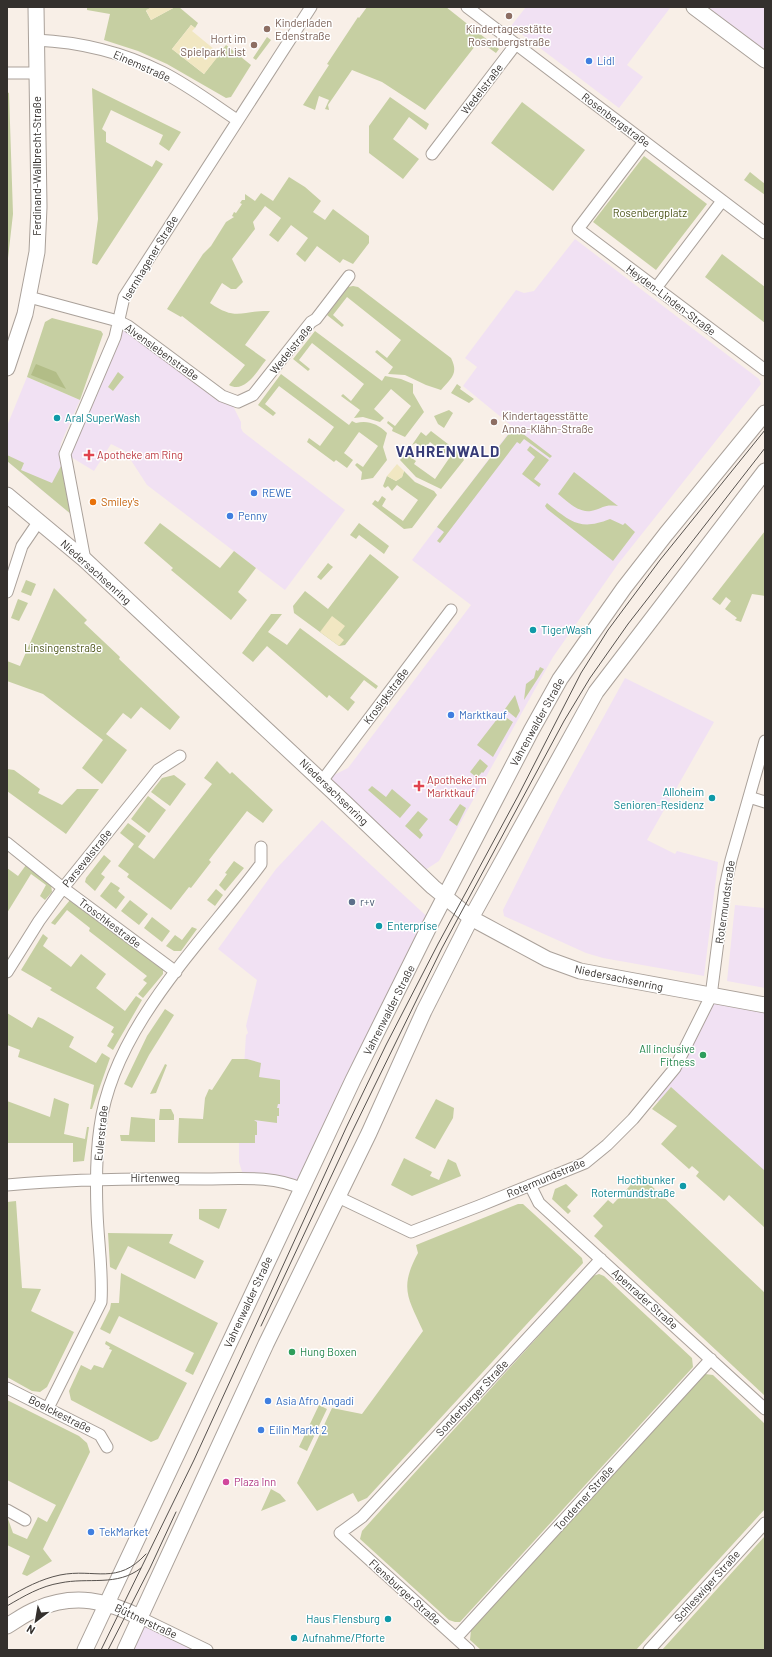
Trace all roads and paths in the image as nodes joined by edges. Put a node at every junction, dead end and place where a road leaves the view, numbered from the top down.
1 (36, 7) edge
2 (311, 7) edge
3 (467, 7) edge
4 (694, 7) edge
5 (36, 40) junction
6 (516, 44) junction
7 (765, 60) edge
8 (7, 73) edge
9 (36, 73) junction
10 (237, 120) junction
11 (644, 142) junction
12 (432, 154) dead end
13 (722, 201) junction
14 (765, 233) edge
15 (349, 276) dead end
16 (656, 288) junction
17 (29, 298) junction
18 (118, 321) junction
19 (7, 368) edge
20 (765, 370) edge
21 (222, 396) joint
22 (765, 413) edge
23 (765, 471) edge
24 (7, 495) edge
25 (39, 521) junction
26 (85, 560) junction
27 (7, 592) edge
28 (451, 610) dead end
29 (765, 741) edge
30 (180, 756) dead end
31 (322, 781) junction
32 (749, 797) junction
33 (765, 802) edge
34 (7, 843) edge
35 (261, 847) dead end
36 (63, 888) junction
37 (445, 898) junction
38 (471, 918) junction
39 (7, 972) edge
40 (176, 972) junction
41 (712, 996) junction
42 (765, 1005) edge
43 (97, 1178) junction
44 (7, 1185) edge
45 (530, 1185) junction
46 (302, 1189) junction
47 (344, 1200) junction
48 (601, 1259) junction
49 (711, 1359) junction
50 (7, 1388) edge
51 (48, 1408) junction
52 (765, 1409) edge
53 (107, 1447) dead end
54 (7, 1510) edge
55 (25, 1520) dead end
56 (765, 1523) edge
57 (340, 1534) joint
58 (107, 1603) junction
59 (141, 1618) junction
60 (7, 1626) edge
61 (456, 1638) junction
62 (85, 1650) edge
63 (125, 1650) edge
64 (207, 1650) edge
65 (469, 1650) edge
66 (649, 1650) edge

1 - 5 main road, Ferdinand-Wallbrecht-Straße
2 - 10 street, Isernhagener Straße
3 - 6 street, Rosenbergstraße
4 - 7 main road
5 - 9 main road, Ferdinand-Wallbrecht-Straße
5 - 10 street, Einemstraße
6 - 11 street, Rosenbergstraße
6 - 12 street, Wedelstraße
8 - 9 street
9 - 17 main road, Ferdinand-Wallbrecht-Straße
10 - 18 street, Isernhagener Straße
11 - 13 street, Rosenbergstraße
11 - 16 street, Heyden-Linden-Straße
13 - 14 street, Rosenbergstraße
13 - 16 street
15 - 21 street, Wedelstraße
16 - 20 street, Heyden-Linden-Straße
17 - 18 street, Alvenslebenstraße
17 - 19 main road, Ferdinand-Wallbrecht-Straße
18 - 21 street, Alvenslebenstraße
18 - 26 street, Isernhagener Straße
22 - 37 main road, Vahrenwalder Straße
23 - 38 main road
24 - 25 main road, Niedersachsenring
25 - 26 main road, Niedersachsenring
25 - 27 street
26 - 31 main road, Niedersachsenring
28 - 31 street, Krosigkstraße
29 - 32 street, Rotermundstraße
30 - 36 street, Parsevalstraße
31 - 37 main road, Niedersachsenring
32 - 33 street
32 - 41 street, Rotermundstraße
34 - 36 street, Troschkestraße
35 - 40 street, Eulerstraße
36 - 39 street, Parsevalstraße
36 - 40 street, Troschkestraße
37 - 38 main road, Niedersachsenring
37 - 46 main road, Vahrenwalder Straße
38 - 41 main road, Niedersachsenring
38 - 47 main road
40 - 43 street, Eulerstraße
41 - 42 main road, Niedersachsenring
41 - 45 street, Rotermundstraße
43 - 44 street, Hirtenweg
43 - 46 street, Hirtenweg
43 - 51 street, Eulerstraße
45 - 47 street, Rotermundstraße
45 - 48 street, Apenrader Straße
46 - 58 main road, Vahrenwalder Straße
47 - 59 main road
48 - 49 street, Apenrader Straße
48 - 57 street, Sonderburger Straße
49 - 52 street, Apenrader Straße
49 - 61 street, Tonderner Straße
50 - 51 street, Boelckestraße
51 - 53 street, Boelckestraße
54 - 55 street
56 - 66 street, Schleswiger Straße
57 - 61 street, Flensburger Straße
58 - 59 main road, Büttnerstraße
58 - 60 main road, Büttnerstraße
58 - 62 main road, Vahrenwalder Straße
59 - 63 main road
59 - 64 street, Büttnerstraße
61 - 65 street, Flensburger Straße

